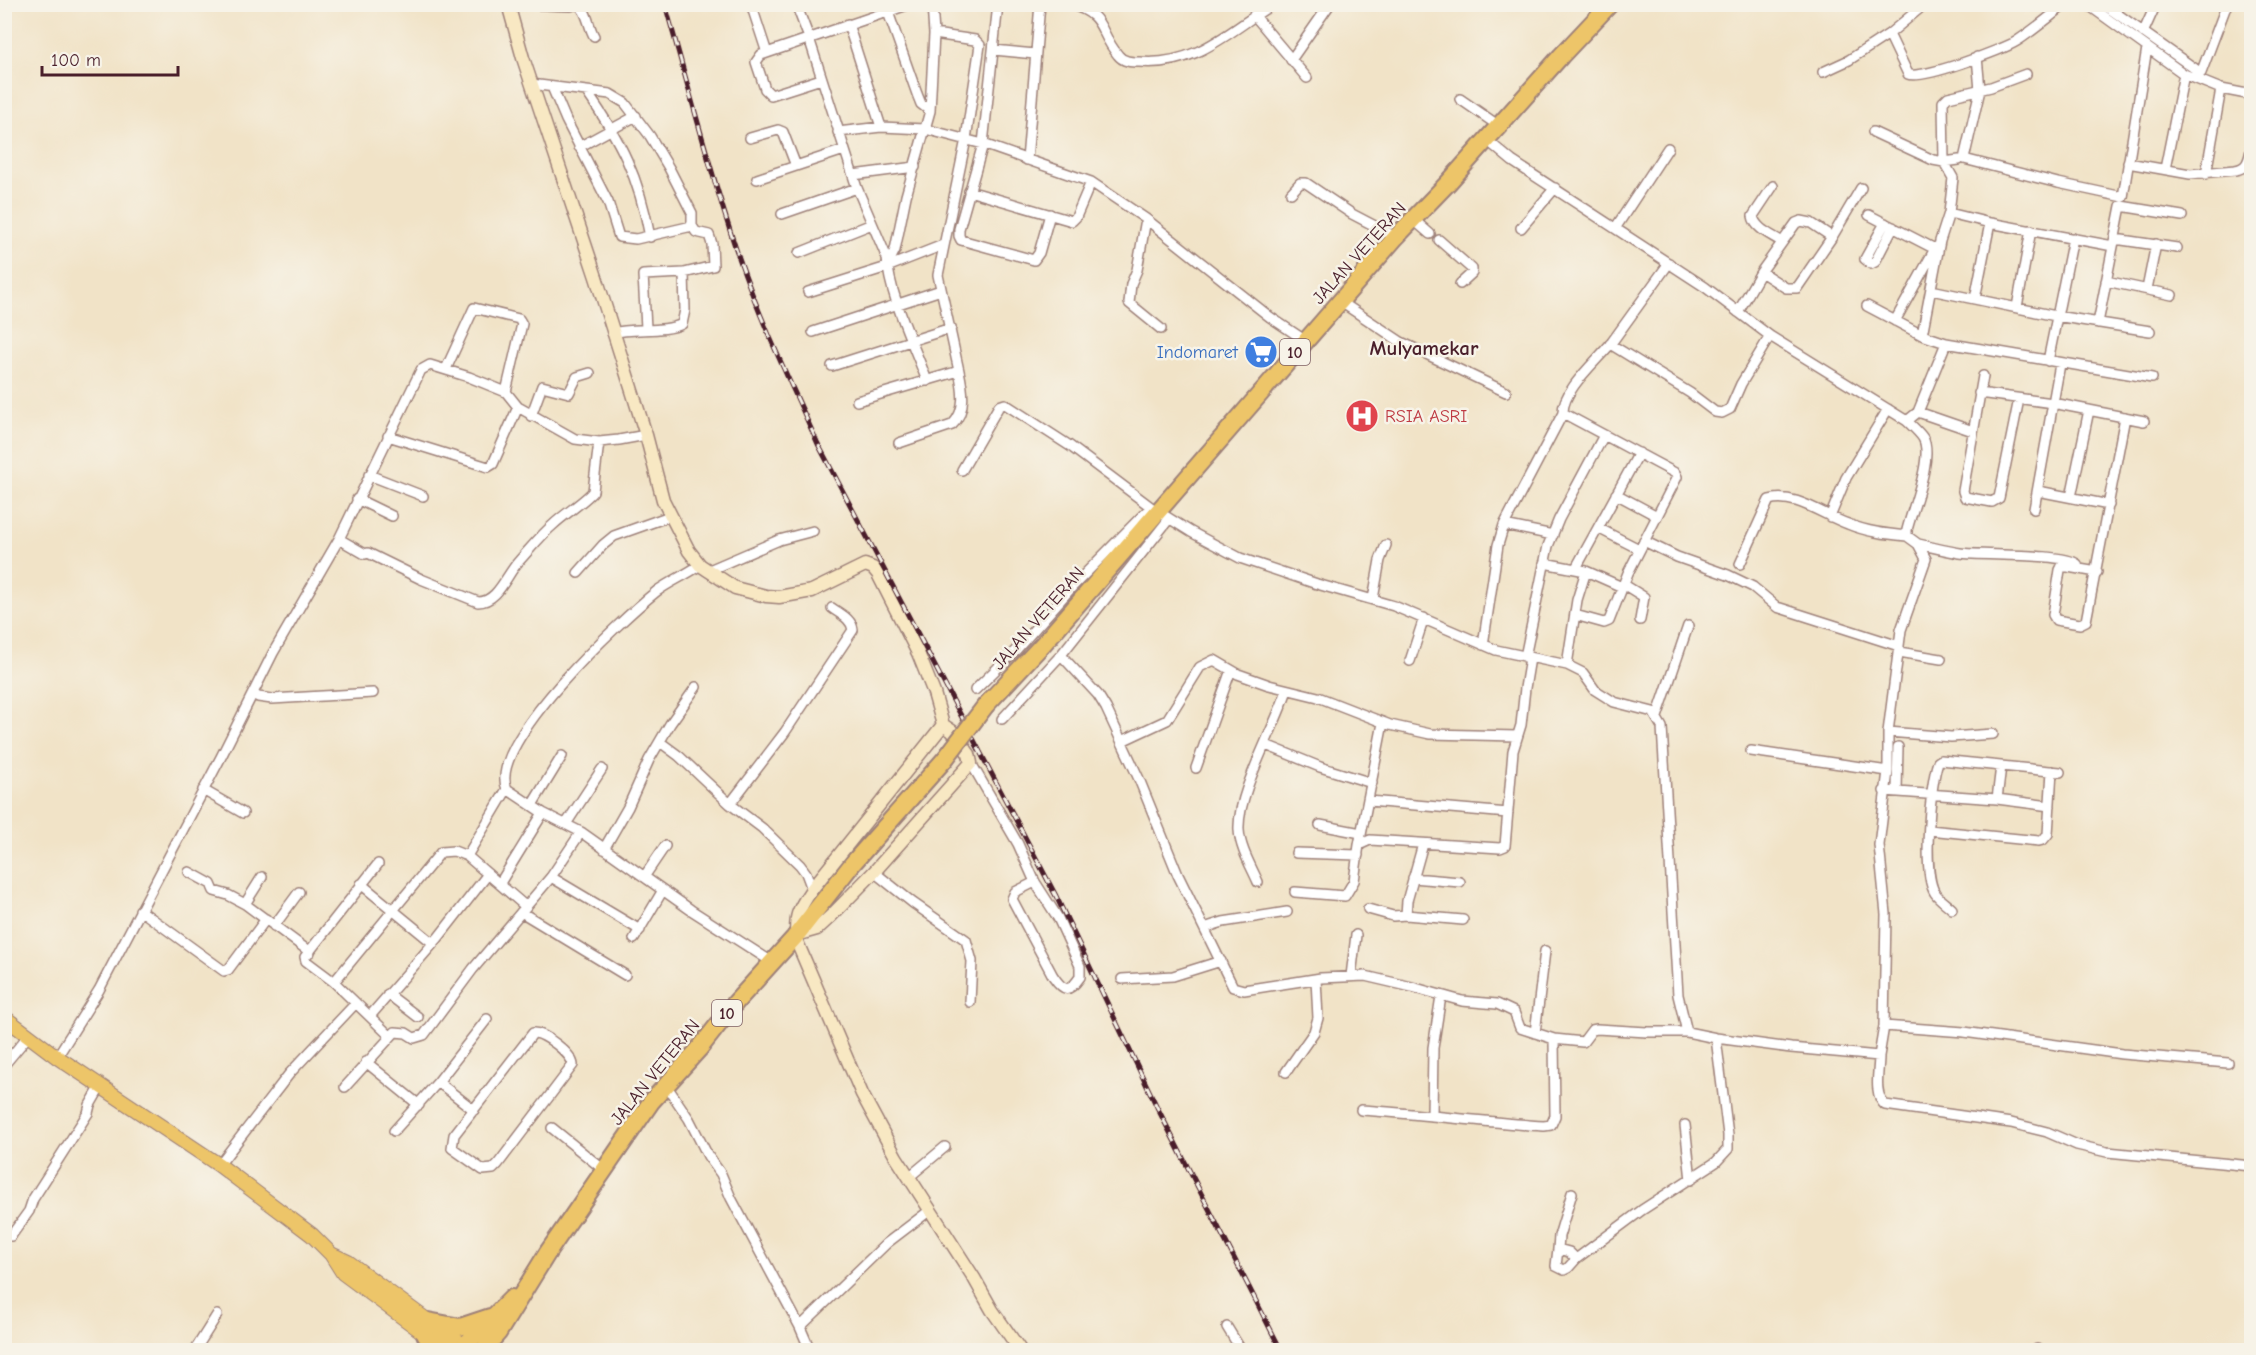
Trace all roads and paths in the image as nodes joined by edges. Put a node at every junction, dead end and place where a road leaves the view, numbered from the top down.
1 (508, 4) edge
2 (520, 4) edge
3 (577, 4) edge
4 (751, 4) edge
5 (796, 4) edge
6 (932, 4) edge
7 (999, 4) edge
8 (1040, 4) edge
9 (1069, 4) edge
10 (1273, 4) edge
11 (1330, 4) edge
12 (1610, 4) edge
13 (2066, 4) edge
14 (2087, 4) edge
15 (2103, 4) edge
16 (2156, 4) edge
17 (2228, 4) edge
18 (906, 5) edge
19 (1919, 9) dead end
20 (888, 12) junction
21 (1254, 15) junction
22 (848, 24) junction
23 (2143, 33) junction
24 (934, 34) junction
25 (1889, 34) junction
26 (594, 36) dead end
27 (809, 38) junction
28 (2147, 48) junction
29 (994, 50) junction
30 (767, 53) junction
31 (1035, 54) junction
32 (1977, 57) junction
33 (1291, 60) junction
34 (1823, 72) dead end
35 (2026, 74) dead end
36 (2184, 74) junction
37 (1307, 78) dead end
38 (821, 79) junction
39 (531, 84) junction
40 (552, 87) junction
41 (2221, 89) junction
42 (1980, 90) junction
43 (586, 92) junction
44 (2252, 95) edge
45 (1460, 99) dead end
46 (930, 111) junction
47 (636, 116) junction
48 (1499, 126) junction
49 (881, 127) junction
50 (612, 129) junction
51 (925, 129) junction
52 (838, 132) junction
53 (1873, 132) dead end
54 (750, 138) dead end
55 (966, 139) junction
56 (1487, 140) junction
57 (983, 144) junction
58 (2252, 146) edge
59 (579, 147) junction
60 (1668, 148) dead end
61 (844, 150) junction
62 (1027, 160) junction
63 (1959, 160) dead end
64 (1944, 162) junction
65 (2128, 163) junction
66 (796, 166) junction
67 (915, 167) junction
68 (2165, 169) junction
69 (2206, 174) junction
70 (853, 175) junction
71 (757, 179) dead end
72 (1091, 182) junction
73 (1773, 186) dead end
74 (857, 188) junction
75 (1555, 188) junction
76 (1861, 188) dead end
77 (969, 191) junction
78 (1291, 193) dead end
79 (1949, 213) junction
80 (782, 214) dead end
81 (1050, 214) junction
82 (1869, 215) dead end
83 (2182, 216) dead end
84 (1146, 219) junction
85 (1414, 220) junction
86 (1990, 223) junction
87 (872, 224) junction
88 (692, 226) junction
89 (1616, 227) junction
90 (1521, 228) dead end
91 (2031, 230) junction
92 (1430, 234) dead end
93 (650, 237) junction
94 (1396, 237) junction
95 (1832, 237) junction
96 (2073, 238) junction
97 (1438, 240) dead end
98 (1782, 242) junction
99 (2114, 242) junction
100 (2156, 244) junction
101 (943, 245) junction
102 (1937, 245) junction
103 (2177, 248) dead end
104 (799, 253) dead end
105 (887, 263) junction
106 (1669, 263) junction
107 (1761, 272) junction
108 (684, 273) junction
109 (2106, 281) junction
110 (1460, 284) dead end
111 (2147, 289) junction
112 (941, 290) junction
113 (1931, 290) junction
114 (808, 292) dead end
115 (2172, 295) dead end
116 (1975, 299) junction
117 (1341, 302) junction
118 (898, 304) junction
119 (1867, 306) dead end
120 (2017, 307) junction
121 (1738, 312) junction
122 (2056, 316) junction
123 (1895, 321) junction
124 (2098, 323) junction
125 (646, 328) junction
126 (951, 328) junction
127 (1161, 329) dead end
128 (2150, 331) dead end
129 (813, 332) dead end
130 (612, 333) junction
131 (1922, 335) junction
132 (1770, 336) junction
133 (912, 339) junction
134 (1306, 341) junction
135 (1946, 343) junction
136 (1610, 344) junction
137 (2048, 361) junction
138 (2060, 364) junction
139 (832, 366) dead end
140 (446, 369) junction
141 (959, 371) junction
142 (590, 373) dead end
143 (1983, 376) dead end
144 (2152, 378) dead end
145 (927, 381) junction
146 (506, 392) junction
147 (1506, 392) dead end
148 (1979, 393) junction
149 (2019, 399) junction
150 (857, 401) dead end
151 (2053, 403) junction
152 (518, 407) junction
153 (1888, 409) junction
154 (2089, 410) junction
155 (1918, 412) junction
156 (1563, 413) junction
157 (531, 416) junction
158 (2126, 417) junction
159 (1907, 421) junction
160 (2144, 421) dead end
161 (1973, 431) junction
162 (646, 435) junction
163 (1604, 435) junction
164 (388, 436) junction
165 (599, 442) junction
166 (898, 443) dead end
167 (1639, 453) junction
168 (962, 470) dead end
169 (369, 475) junction
170 (2038, 491) junction
171 (1616, 494) junction
172 (423, 496) dead end
173 (2072, 497) junction
174 (357, 498) junction
175 (2109, 505) junction
176 (2034, 509) dead end
177 (1159, 513) junction
178 (392, 516) dead end
179 (670, 516) junction
180 (1657, 516) junction
181 (1830, 517) junction
182 (1504, 525) junction
183 (1598, 528) junction
184 (813, 531) dead end
185 (1553, 535) junction
186 (1907, 536) junction
187 (339, 539) junction
188 (1918, 544) junction
189 (1386, 545) dead end
190 (1642, 545) junction
191 (1544, 563) junction
192 (1740, 564) dead end
193 (704, 568) junction
194 (2078, 568) junction
195 (1581, 569) junction
196 (2097, 572) junction
197 (578, 573) dead end
198 (1623, 585) junction
199 (1373, 599) junction
200 (832, 608) dead end
201 (1575, 615) junction
202 (1424, 618) junction
203 (1640, 620) dead end
204 (1688, 626) dead end
205 (1483, 645) junction
206 (1899, 649) junction
207 (1061, 655) junction
208 (1527, 658) junction
209 (1941, 659) dead end
210 (1410, 661) dead end
211 (1567, 665) junction
212 (1231, 670) junction
213 (696, 687) dead end
214 (975, 690) dead end
215 (1287, 690) junction
216 (252, 693) junction
217 (373, 693) dead end
218 (1657, 717) junction
219 (1002, 719) dead end
220 (1383, 723) junction
221 (943, 725) junction
222 (1888, 732) junction
223 (1993, 734) dead end
224 (1517, 736) junction
225 (1122, 741) junction
226 (660, 742) junction
227 (1266, 745) junction
228 (1898, 747) dead end
229 (1751, 751) dead end
230 (562, 756) dead end
231 (971, 763) junction
232 (2001, 766) junction
233 (1196, 768) dead end
234 (602, 769) dead end
235 (1888, 771) junction
236 (1372, 783) junction
237 (507, 789) junction
238 (203, 790) junction
239 (1884, 790) junction
240 (1896, 791) junction
241 (1932, 795) junction
242 (1997, 799) junction
243 (1369, 801) junction
244 (730, 804) junction
245 (532, 805) junction
246 (2050, 806) junction
247 (243, 813) dead end
248 (543, 813) junction
249 (1508, 813) junction
250 (566, 824) junction
251 (1320, 825) dead end
252 (1929, 830) junction
253 (580, 832) junction
254 (1361, 833) junction
255 (1423, 844) junction
256 (1359, 845) junction
257 (665, 846) dead end
258 (604, 849) junction
259 (1296, 853) dead end
260 (1358, 855) junction
261 (467, 856) junction
262 (378, 864) dead end
263 (874, 872) junction
264 (189, 873) dead end
265 (488, 874) junction
266 (262, 877) dead end
267 (551, 877) junction
268 (644, 877) junction
269 (1413, 878) junction
270 (1035, 882) junction
271 (1258, 882) dead end
272 (1460, 882) dead end
273 (500, 883) junction
274 (361, 884) junction
275 (812, 889) junction
276 (663, 890) junction
277 (299, 892) dead end
278 (1295, 892) dead end
279 (245, 904) junction
280 (523, 909) junction
281 (1368, 909) dead end
282 (1952, 909) dead end
283 (140, 910) junction
284 (392, 910) junction
285 (1287, 912) dead end
286 (1406, 915) junction
287 (266, 920) junction
288 (1463, 920) dead end
289 (274, 926) junction
290 (1204, 928) junction
291 (640, 930) junction
292 (796, 935) junction
293 (1356, 935) dead end
294 (634, 939) dead end
295 (433, 943) junction
296 (1545, 951) dead end
297 (310, 952) junction
298 (772, 962) junction
299 (1218, 962) junction
300 (625, 975) dead end
301 (1351, 975) junction
302 (1122, 979) dead end
303 (1316, 979) junction
304 (334, 981) junction
305 (388, 994) junction
306 (1441, 996) junction
307 (970, 1002) dead end
308 (356, 1003) junction
309 (370, 1016) junction
310 (4, 1017) edge
311 (418, 1017) dead end
312 (487, 1019) dead end
313 (1884, 1026) junction
314 (1687, 1032) junction
315 (1535, 1033) junction
316 (29, 1035) junction
317 (390, 1036) junction
318 (1716, 1038) junction
319 (1554, 1039) junction
320 (1880, 1056) junction
321 (57, 1057) junction
322 (366, 1062) junction
323 (2228, 1063) dead end
324 (4, 1065) edge
325 (1286, 1072) dead end
326 (438, 1082) junction
327 (666, 1085) junction
328 (101, 1086) junction
329 (345, 1087) dead end
330 (419, 1105) junction
331 (474, 1110) junction
332 (1361, 1110) dead end
333 (1432, 1115) junction
334 (1685, 1125) dead end
335 (552, 1128) dead end
336 (394, 1131) dead end
337 (945, 1147) dead end
338 (219, 1165) junction
339 (2252, 1166) edge
340 (604, 1170) junction
341 (909, 1177) junction
342 (1691, 1180) junction
343 (1572, 1193) dead end
344 (929, 1211) junction
345 (11, 1236) dead end
346 (1558, 1249) junction
347 (1576, 1259) junction
348 (528, 1283) junction
349 (496, 1314) junction
350 (217, 1315) dead end
351 (426, 1327) junction
352 (800, 1327) junction
353 (1227, 1327) dead end
354 (498, 1333) junction
355 (466, 1349) edge
356 (195, 1350) edge
357 (434, 1350) edge
358 (447, 1350) edge
359 (483, 1350) edge
360 (496, 1350) edge
361 (810, 1350) edge
362 (1020, 1350) edge
363 (1241, 1350) edge

1 - 39 street
2 - 3 street
3 - 26 street
4 - 30 street
5 - 27 street
6 - 24 street
7 - 29 street
8 - 31 street
9 - 21 street
10 - 21 street
11 - 33 street
12 - 48 highway, JALAN VETERAN / 10
13 - 32 street
14 - 28 street
15 - 23 street
16 - 23 street
17 - 23 street
18 - 20 street
19 - 25 street
20 - 22 street
20 - 46 street
21 - 33 street
22 - 27 street
22 - 49 street
24 - 46 street
24 - 55 street
25 - 32 street
25 - 34 street
27 - 30 street
27 - 38 street
28 - 36 street
28 - 65 street
29 - 31 street
29 - 57 street
30 - 38 street
31 - 62 street
32 - 42 street
33 - 37 street
35 - 42 street
36 - 41 street
36 - 68 street
38 - 52 street
39 - 40 street
39 - 130 street
40 - 43 street
40 - 59 street
41 - 44 street
41 - 69 street
42 - 64 street
42 - 65 street
43 - 47 street
43 - 50 street
45 - 48 street
46 - 51 street
47 - 50 street
47 - 88 street
48 - 56 highway, JALAN VETERAN / 10
49 - 51 street
49 - 52 street
50 - 59 street
50 - 93 street
51 - 55 street
51 - 67 street
52 - 61 street
53 - 64 street
54 - 66 street
55 - 57 street
55 - 101 street
56 - 75 street
56 - 85 highway, JALAN VETERAN / 10
57 - 62 street
57 - 77 street
58 - 69 street
59 - 93 street
60 - 89 street
61 - 66 street
61 - 70 street
62 - 72 street
63 - 64 street
64 - 79 street
65 - 68 street
66 - 71 street
67 - 70 street
67 - 105 street
68 - 69 street
70 - 74 street
72 - 81 street
72 - 84 street
73 - 98 street
74 - 80 street
74 - 87 street
75 - 89 street
75 - 90 street
76 - 95 street
77 - 81 street
77 - 81 street
78 - 94 street
79 - 86 street
79 - 102 street
82 - 102 street
83 - 99 street
84 - 127 street
84 - 134 street
85 - 92 street
85 - 94 highway, JALAN VETERAN / 10
86 - 91 street
86 - 116 street
87 - 104 street
87 - 105 street
88 - 93 street
88 - 108 street
89 - 106 street
91 - 96 street
91 - 120 street
94 - 117 highway, JALAN VETERAN / 10
95 - 98 street
95 - 107 street
96 - 99 street
96 - 122 street
97 - 110 street
98 - 107 street
99 - 100 street
99 - 109 street
100 - 103 street
100 - 111 street
101 - 105 street
101 - 112 street
102 - 113 street
102 - 123 street
105 - 114 street
105 - 118 street
106 - 121 street
106 - 136 street
107 - 121 street
108 - 125 street
108 - 125 street
109 - 111 street
109 - 124 street
111 - 115 street
112 - 118 street
112 - 126 street
113 - 116 street
113 - 131 street
116 - 120 street
117 - 134 highway, JALAN VETERAN / 10
117 - 147 street
118 - 129 street
118 - 133 street
119 - 123 street
120 - 122 street
121 - 132 street
122 - 124 street
122 - 137 street
123 - 131 street
124 - 128 street
125 - 130 street
126 - 133 street
126 - 141 street
130 - 162 street
131 - 135 street
132 - 136 street
132 - 153 street
133 - 139 street
133 - 145 street
134 - 177 highway, JALAN VETERAN / 10
135 - 137 street
135 - 155 street
136 - 156 street
137 - 138 street
138 - 144 street
138 - 151 street
140 - 146 street
140 - 146 street
140 - 164 street
141 - 145 street
141 - 166 street
142 - 157 street
143 - 148 street
145 - 150 street
146 - 152 street
148 - 149 street
148 - 161 street
149 - 151 street
149 - 161 street
151 - 154 street
151 - 170 street
152 - 157 street
152 - 164 street
153 - 159 street
153 - 181 street
154 - 158 street
154 - 173 street
155 - 159 street
155 - 161 street
156 - 163 street
156 - 182 street
157 - 165 street
158 - 160 street
158 - 175 street
159 - 186 street
162 - 165 street
162 - 179 street
163 - 167 street
163 - 185 street
164 - 169 street
165 - 187 street
167 - 171 street
167 - 180 street
168 - 177 street
169 - 172 street
169 - 174 street
170 - 173 street
170 - 176 street
171 - 180 street
171 - 183 street
173 - 175 street
174 - 178 street
174 - 187 street
175 - 196 street
177 - 199 street
177 - 207 street
177 - 214 street
177 - 292 highway, JALAN VETERAN / 10, bridge
179 - 193 street
179 - 197 street
180 - 190 street
181 - 186 street
181 - 192 street
182 - 185 street
182 - 205 street
183 - 190 street
183 - 195 street
184 - 193 street
185 - 191 street
186 - 188 street
187 - 216 street
188 - 194 street
188 - 206 street
189 - 199 street
190 - 198 street
190 - 206 street
191 - 195 street
191 - 208 street
193 - 221 street
193 - 237 street
194 - 196 street
194 - 196 street
195 - 198 street
195 - 201 street
198 - 201 street
198 - 203 street
199 - 202 street
200 - 244 street
201 - 211 street
202 - 205 street
202 - 210 street
204 - 218 street
205 - 208 street
206 - 209 street
206 - 222 street
207 - 219 street
207 - 225 street
208 - 211 street
208 - 224 street
211 - 218 street
212 - 215 street
212 - 225 street
212 - 233 street
213 - 226 street
215 - 220 street
215 - 227 street
216 - 217 street
216 - 238 street
218 - 314 street
220 - 224 street
220 - 236 street
221 - 231 street
221 - 275 street
222 - 223 street
222 - 235 street
224 - 249 street
225 - 290 street
226 - 244 street
226 - 258 street
227 - 236 street
227 - 271 street
228 - 240 street
229 - 235 street
230 - 245 street
231 - 263 street
231 - 270 street
232 - 241 street
232 - 242 street
232 - 246 street
234 - 250 street
235 - 239 street
236 - 243 street
237 - 245 street
237 - 261 street
238 - 247 street
238 - 283 street
239 - 240 street
239 - 313 street
240 - 241 street
241 - 242 street
241 - 252 street
242 - 246 street
243 - 249 street
243 - 254 street
244 - 275 street
245 - 248 street
246 - 252 street
248 - 250 street
248 - 273 street
249 - 255 street
250 - 253 street
251 - 254 street
252 - 282 street
253 - 258 street
253 - 267 street
254 - 256 street
255 - 256 street
255 - 269 street
256 - 260 street
257 - 268 street
258 - 268 street
259 - 260 street
260 - 278 street
261 - 265 street
261 - 284 street
262 - 274 street
263 - 292 street
263 - 307 street
264 - 279 street
265 - 273 street
265 - 295 street
266 - 279 street
267 - 280 street
267 - 291 street
268 - 276 street
269 - 272 street
269 - 286 street
270 - 270 street
273 - 280 street
274 - 284 street
274 - 297 street
275 - 292 street
276 - 291 street
276 - 298 street
277 - 289 street
279 - 287 street
280 - 300 street
280 - 317 street
281 - 286 street
283 - 287 street
283 - 321 street
284 - 295 street
284 - 304 street
285 - 290 street
286 - 288 street
287 - 289 street
289 - 297 street
290 - 299 street
291 - 294 street
292 - 298 highway, JALAN VETERAN / 10
292 - 341 street
293 - 301 street
295 - 305 street
296 - 315 street
297 - 304 street
298 - 327 highway, JALAN VETERAN / 10
299 - 302 street
299 - 303 street
301 - 303 street
301 - 306 street
303 - 325 street
304 - 308 street
305 - 309 street
305 - 311 street
306 - 315 street
306 - 333 street
308 - 309 street
308 - 338 street
309 - 317 street
310 - 316 main road
312 - 326 street
313 - 320 street
313 - 323 street
314 - 318 street
314 - 319 street
315 - 319 street
316 - 321 main road
316 - 324 street
317 - 322 street
318 - 320 street
318 - 342 street
319 - 333 street
320 - 339 street
321 - 328 main road
322 - 329 street
322 - 330 street
326 - 330 street
326 - 331 street
327 - 340 highway, JALAN VETERAN / 10
327 - 352 street
328 - 338 main road
328 - 345 street
330 - 336 street
331 - 331 street
332 - 333 street
334 - 342 street
335 - 340 street
337 - 341 street
338 - 351 main road
340 - 348 highway, JALAN VETERAN / 10
341 - 344 street
342 - 347 street
343 - 346 street
344 - 352 street
344 - 362 street
346 - 347 street
346 - 347 street
348 - 349 highway, JALAN VETERAN / 10
348 - 354 highway, JALAN VETERAN / 10
349 - 351 highway
349 - 355 highway, JALAN VETERAN / 10
350 - 356 street
351 - 355 main road
351 - 357 highway
351 - 358 main road
352 - 361 street
353 - 363 street
354 - 359 highway, JALAN VETERAN / 10
354 - 360 highway

